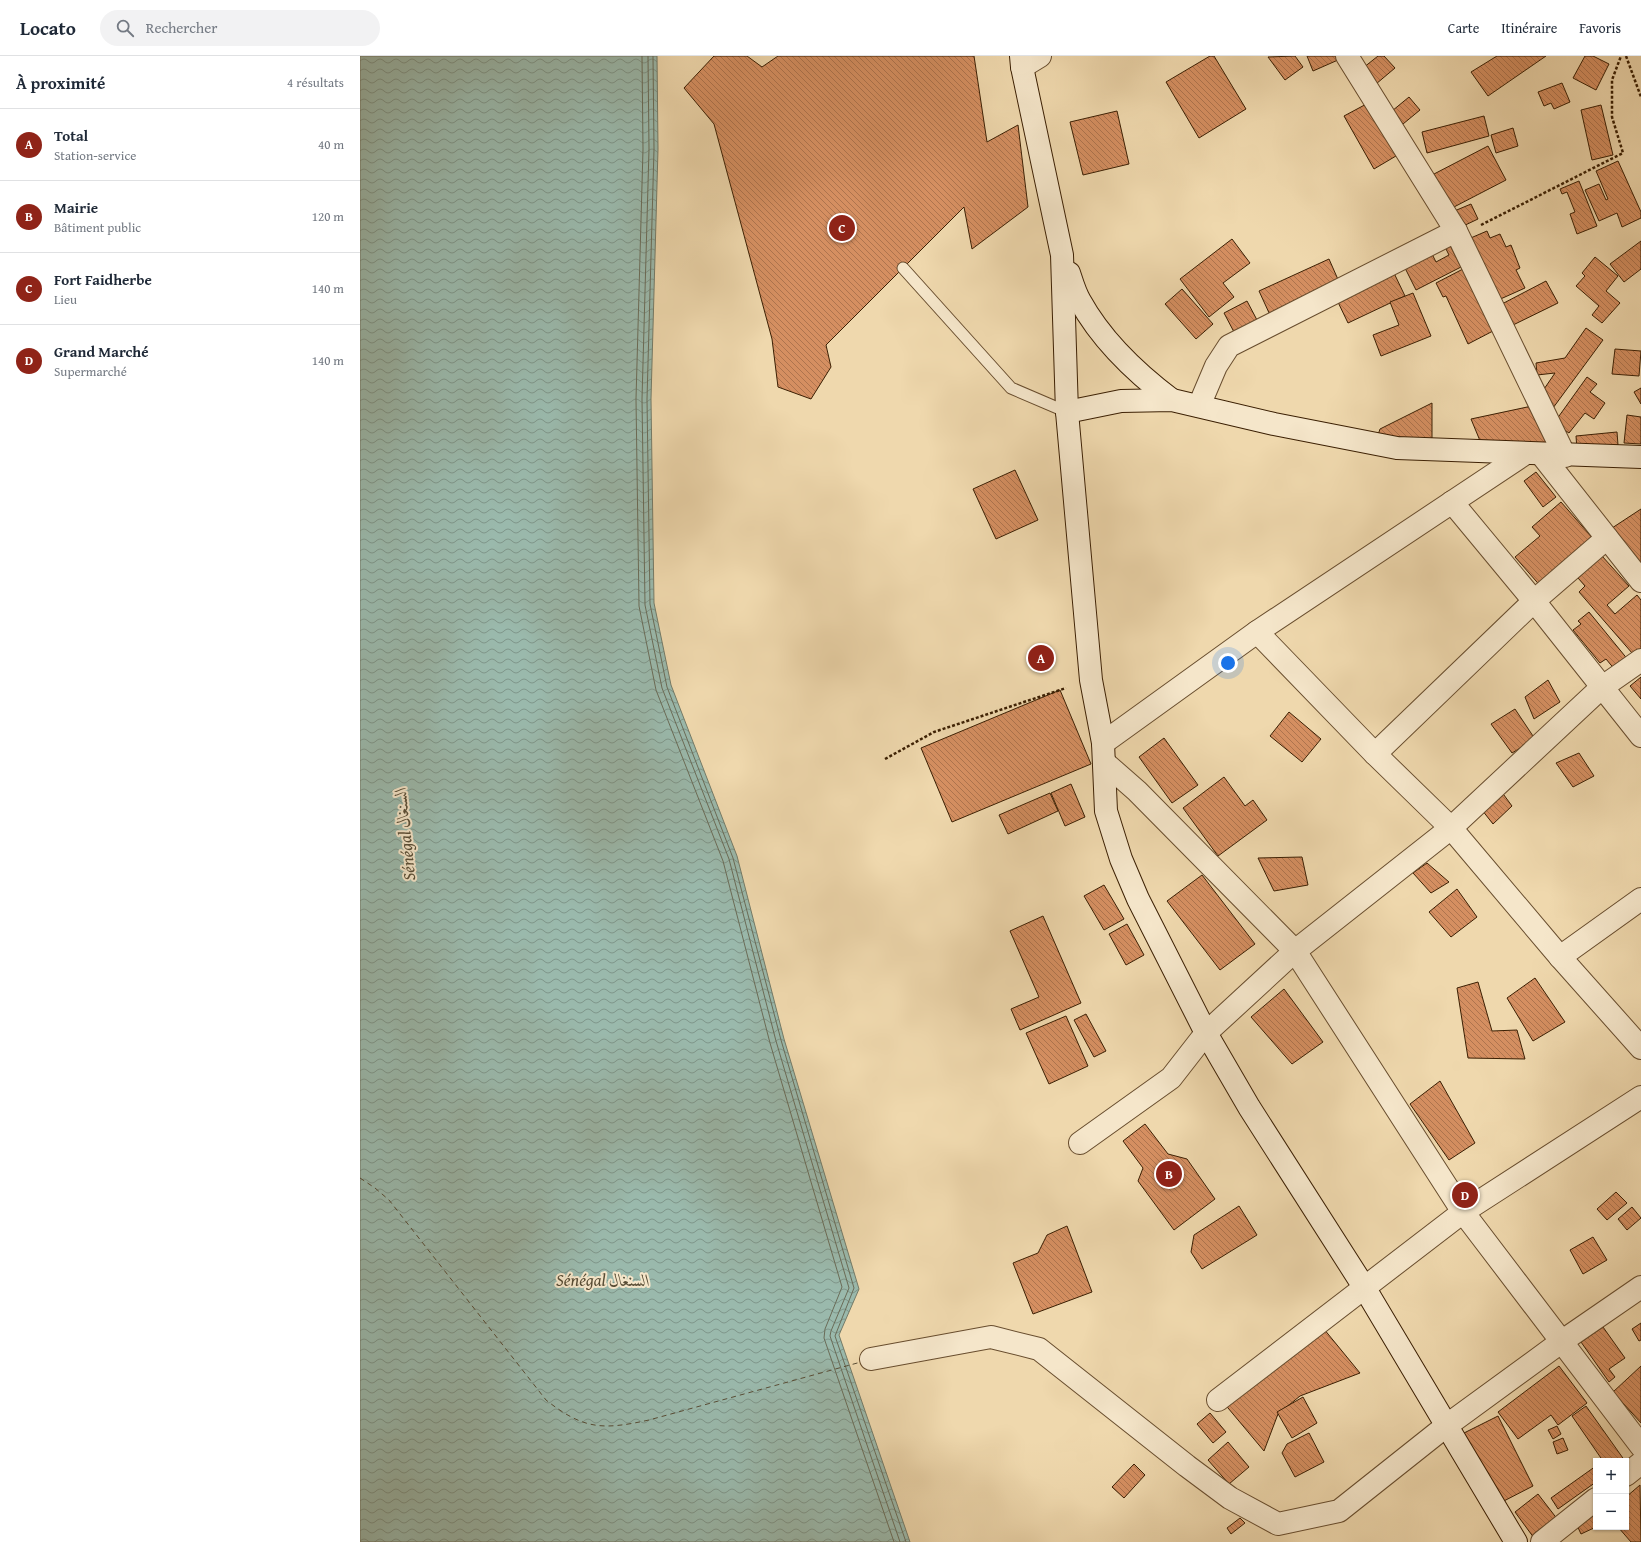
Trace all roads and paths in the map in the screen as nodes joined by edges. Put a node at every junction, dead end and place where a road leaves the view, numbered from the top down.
1 (1040, 56) edge
2 (1347, 56) edge
3 (1621, 56) edge
4 (1626, 56) edge
5 (1021, 62) edge
6 (1641, 97) edge
7 (1456, 231) junction
8 (1062, 256) junction
9 (903, 268) dead end
10 (1172, 400) junction
11 (1199, 406) junction
12 (1067, 412) junction
13 (1533, 454) junction
14 (1565, 456) junction
15 (1641, 457) edge
16 (1452, 502) junction
17 (1607, 538) junction
18 (1641, 581) edge
19 (1534, 601) junction
20 (1258, 632) junction
21 (1641, 660) edge
22 (1091, 680) junction
23 (1602, 688) junction
24 (1641, 736) edge
25 (1104, 753) junction
26 (1375, 754) junction
27 (885, 759) dead end
28 (1451, 828) junction
29 (1641, 899) edge
30 (1295, 951) junction
31 (1560, 957) junction
32 (1206, 1033) junction
33 (1641, 1048) edge
34 (1641, 1097) edge
35 (1080, 1143) dead end
36 (1462, 1212) junction
37 (1364, 1286) junction
38 (1641, 1286) edge
39 (1561, 1342) junction
40 (871, 1359) dead end
41 (1218, 1400) dead end
42 (1446, 1426) junction
43 (1641, 1446) edge
44 (1641, 1464) edge
45 (1629, 1473) edge
46 (1593, 1501) edge
47 (1516, 1542) edge
48 (1542, 1542) edge

1 - 5 street
2 - 7 street
3 - 7 path
4 - 6 path
5 - 8 street
7 - 11 street
7 - 14 street
8 - 10 street
8 - 12 street
9 - 12 lane
10 - 11 street
10 - 12 street
11 - 13 street
12 - 22 street
13 - 14 street
13 - 16 street
13 - 17 street
14 - 15 street
16 - 19 street
16 - 20 street
17 - 18 street
17 - 19 street
19 - 23 street
19 - 26 street
20 - 25 street
20 - 26 street
21 - 23 street
22 - 25 street
22 - 27 path
23 - 24 street
23 - 28 street
25 - 30 street
25 - 32 street
26 - 28 street
28 - 30 street
28 - 31 street
29 - 31 street
30 - 32 street
30 - 36 street
31 - 33 street
32 - 35 street
32 - 37 street
34 - 36 street
36 - 37 street
36 - 39 street
37 - 41 street
37 - 42 street
38 - 39 street
39 - 42 street
39 - 43 street
40 - 42 street
42 - 47 street
44 - 45 street
46 - 48 street

